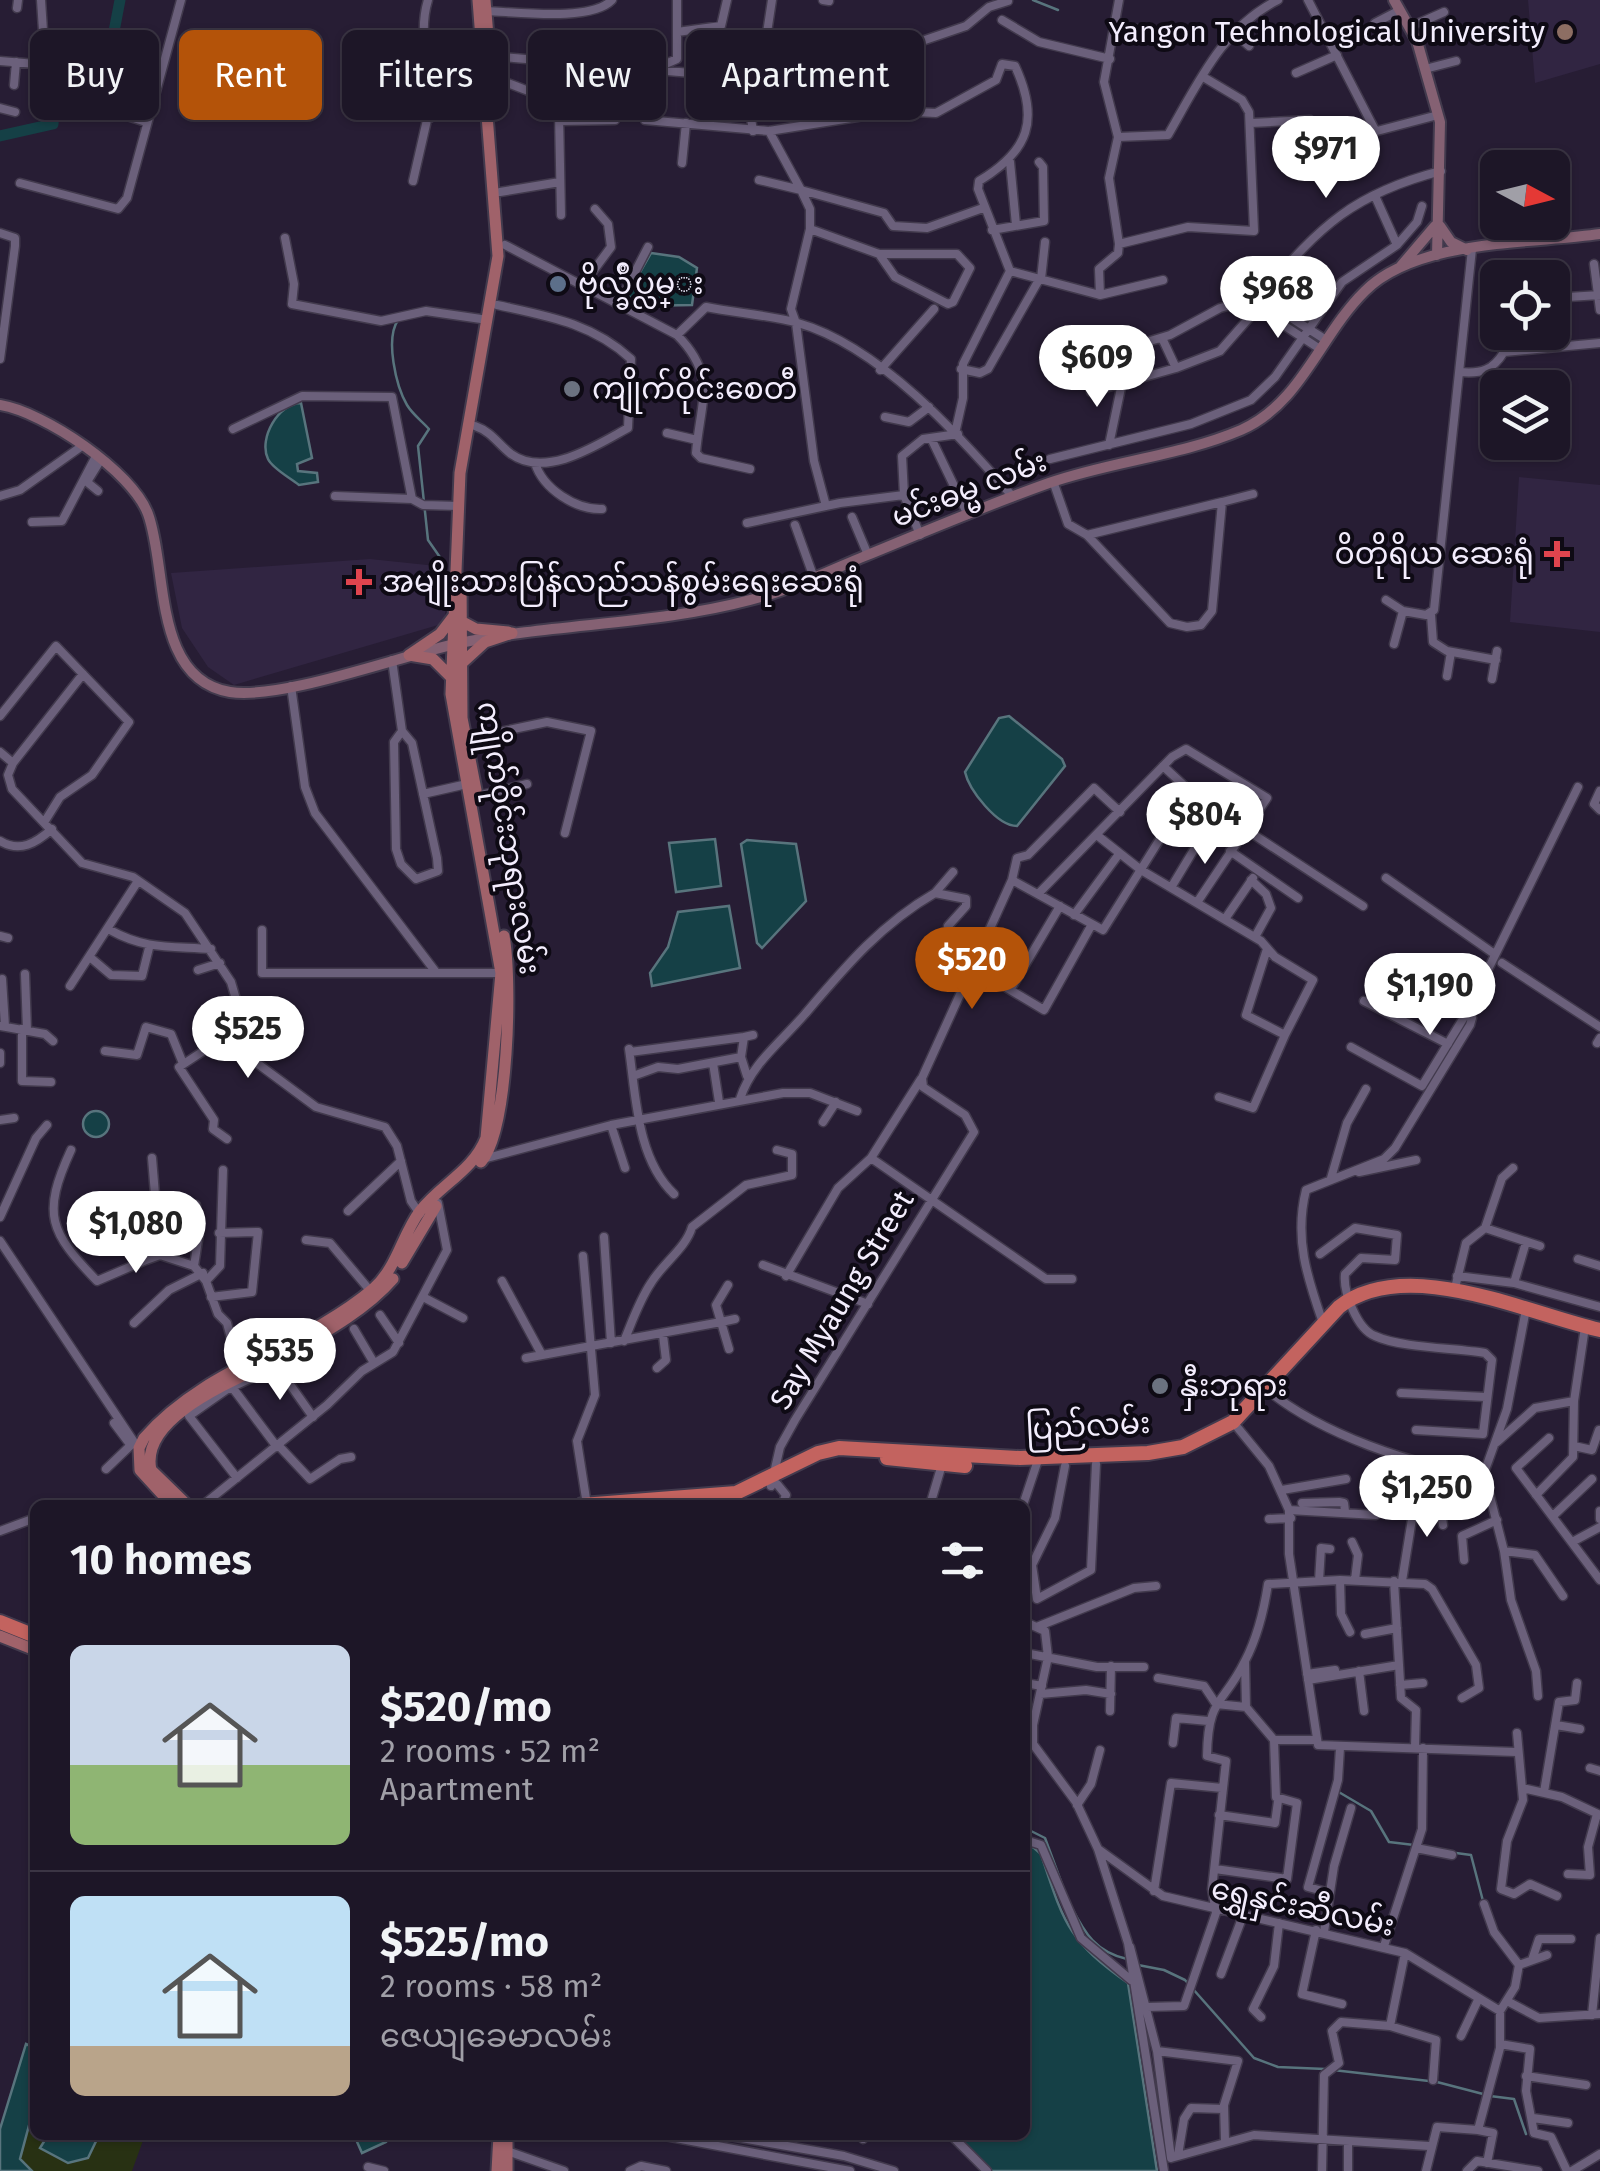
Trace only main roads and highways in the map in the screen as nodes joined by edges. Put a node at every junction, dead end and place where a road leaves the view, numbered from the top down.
1 (478, 0) edge
2 (1397, 3) edge
3 (482, 30) edge
4 (491, 120) edge
5 (496, 193) junction
6 (1437, 220) junction
7 (1600, 234) edge
8 (1470, 250) junction
9 (1438, 255) junction
10 (1398, 268) junction
11 (0, 405) edge
12 (460, 506) junction
13 (457, 619) junction
14 (512, 633) junction
15 (457, 644) junction
16 (409, 655) junction
17 (461, 664) junction
18 (451, 677) junction
19 (461, 740) junction
20 (473, 788) junction
21 (505, 973) junction
22 (480, 1158) junction
23 (422, 1216) junction
24 (1351, 1302) junction
25 (1526, 1311) junction
26 (1592, 1332) edge
27 (1235, 1425) junction
28 (139, 1447) junction
29 (943, 1461) junction
30 (1038, 1462) junction
31 (774, 1483) junction
32 (167, 1500) edge
33 (182, 1500) edge
34 (640, 1500) edge
35 (744, 1500) edge
36 (0, 1626) edge
37 (30, 1638) edge
38 (498, 2140) edge
39 (507, 2140) edge
40 (497, 2171) edge
41 (507, 2171) edge

1 - 3 main road, ကျိုက်ဝိုင်းဘုရားလမ်း
2 - 6 main road
4 - 5 main road, ကျိုက်ဝိုင်းဘုရားလမ်း
5 - 12 main road, ကျိုက်ဝိုင်းဘုရားလမ်း
5 - 12 main road, ကျိုက်ဝိုင်းဘုရားလမ်း
6 - 8 main road
6 - 9 main road
6 - 10 main road
7 - 8 main road, မင်းဓမ္မ လမ်း
8 - 9 main road, မင်းဓမ္မ လမ်း
9 - 10 main road, မင်းဓမ္မ လမ်း
10 - 14 main road, မင်းဓမ္မ လမ်း
11 - 16 main road, မင်းဓမ္မ လမ်း
12 - 13 main road, ကျိုက်ဝိုင်းဘုရားလမ်း
13 - 14 main road
13 - 15 main road, ကျိုက်ဝိုင်းဘုရားလမ်း
13 - 16 main road
14 - 15 main road, မင်းဓမ္မ လမ်း
14 - 17 main road
15 - 16 main road, မင်းဓမ္မ လမ်း
15 - 17 main road, ကျိုက်ဝိုင်းဘုရားလမ်း
15 - 18 main road, ကျိုက်ဝိုင်းဘုရားလမ်း
16 - 18 main road
17 - 19 main road, ကျိုက်ဝိုင်းဘုရားလမ်း
18 - 19 main road, ကျိုက်ဝိုင်းဘုရားလမ်း
19 - 20 main road, ကျိုက်ဝိုင်းဘုရားလမ်း
20 - 21 main road, ကျိုက်ဝိုင်းဘုရားလမ်း
20 - 21 main road, ကျိုက်ဝိုင်းဘုရားလမ်း
21 - 22 main road, ကျိုက်ဝိုင်းဘုရားလမ်း
22 - 23 main road
22 - 23 main road, ကျိုက်ဝိုင်းဘုရားလမ်း
23 - 28 main road
24 - 25 highway
24 - 25 highway
24 - 27 highway, ပြည်လမ်း
25 - 26 highway
27 - 30 highway, ပြည်လမ်း
27 - 30 highway, ပြည်လမ်း
28 - 32 main road
28 - 33 main road
29 - 30 highway, ပြည်လမ်း
29 - 31 highway, ပြည်လမ်း
29 - 31 highway, ပြည်လမ်း
31 - 34 highway, ပြည်လမ်း
31 - 35 highway, ပြည်လမ်း
36 - 37 highway
38 - 40 main road
39 - 41 main road

